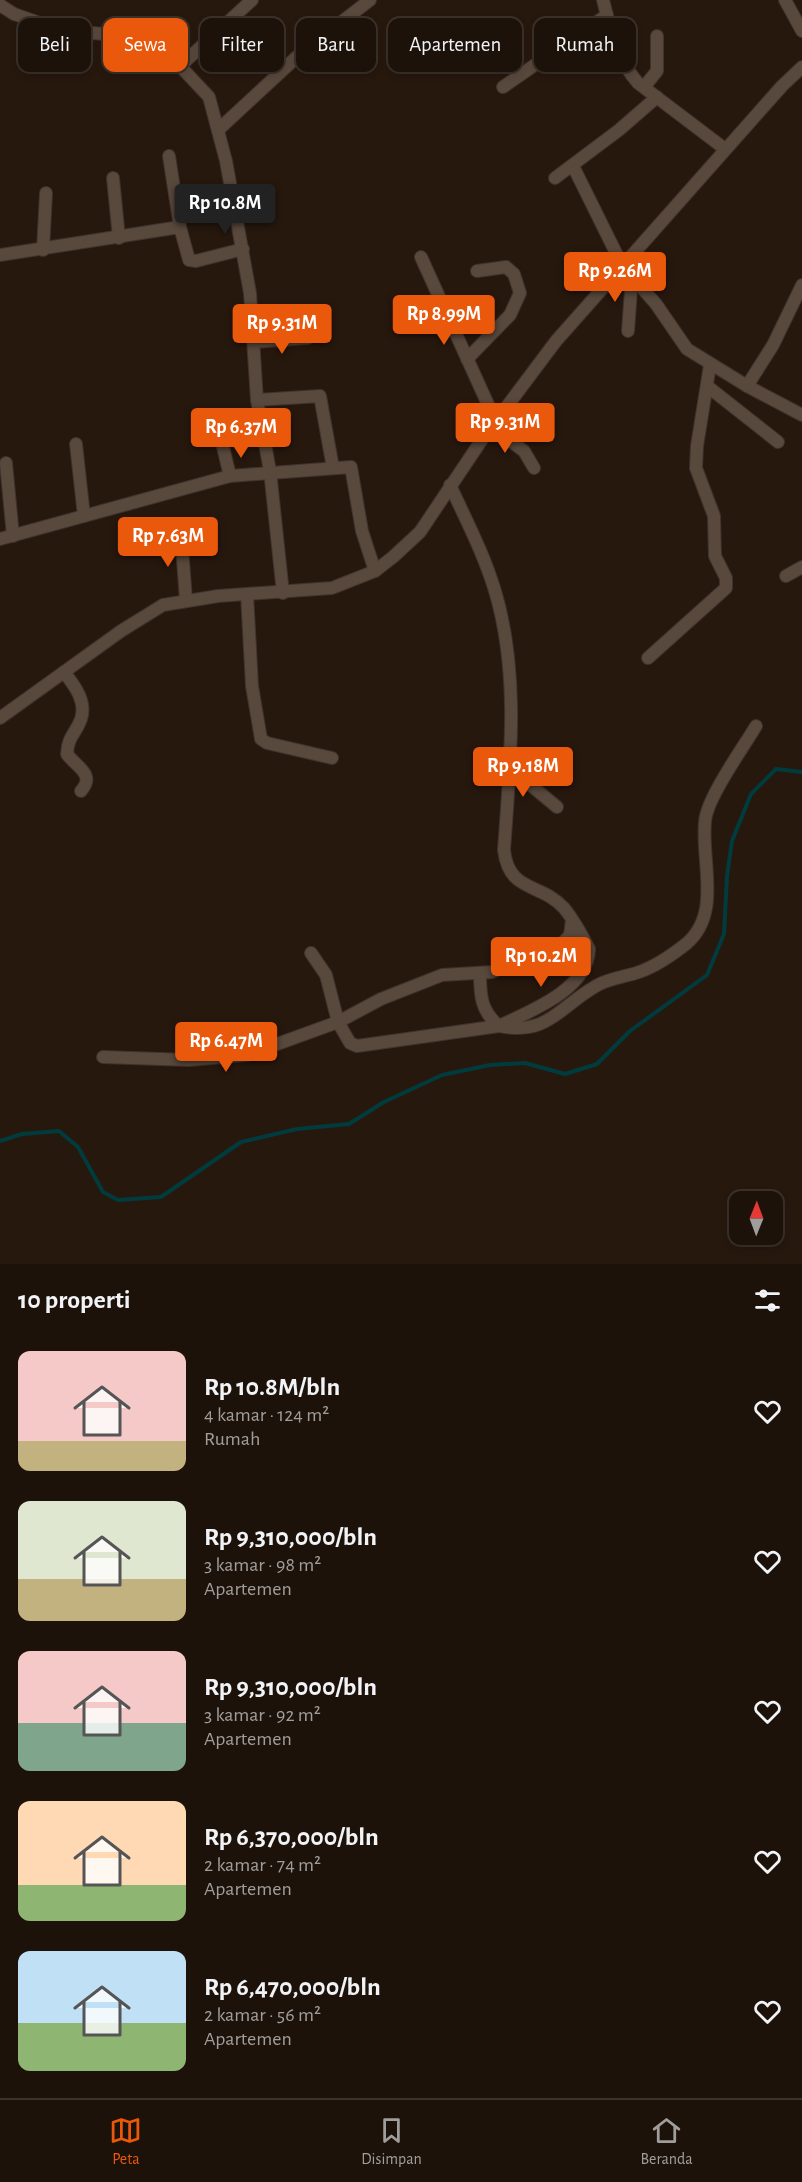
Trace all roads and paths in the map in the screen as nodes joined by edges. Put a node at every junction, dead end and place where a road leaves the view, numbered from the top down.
1 (252, 0) edge
2 (603, 0) edge
3 (785, 0) edge
4 (364, 2) edge
5 (0, 5) edge
6 (607, 15) junction
7 (802, 32) edge
8 (103, 34) edge
9 (657, 36) dead end
10 (188, 59) edge
11 (802, 67) edge
12 (186, 72) edge
13 (503, 87) dead end
14 (644, 87) junction
15 (657, 97) junction
16 (218, 130) junction
17 (725, 149) junction
18 (169, 156) dead end
19 (573, 166) junction
20 (113, 178) dead end
21 (555, 178) dead end
22 (46, 193) dead end
23 (180, 227) junction
24 (119, 238) junction
25 (243, 249) junction
26 (43, 250) junction
27 (0, 255) edge
28 (421, 257) dead end
29 (622, 265) junction
30 (477, 271) dead end
31 (632, 276) junction
32 (802, 285) edge
33 (628, 331) dead end
34 (308, 338) dead end
35 (254, 342) junction
36 (467, 359) junction
37 (710, 365) junction
38 (707, 386) junction
39 (747, 386) junction
40 (257, 400) junction
41 (802, 415) edge
42 (493, 424) junction
43 (218, 426) dead end
44 (778, 442) dead end
45 (76, 444) dead end
46 (6, 463) dead end
47 (333, 468) junction
48 (534, 468) dead end
49 (270, 471) junction
50 (230, 476) junction
51 (450, 485) junction
52 (84, 516) junction
53 (181, 534) dead end
54 (13, 536) junction
55 (0, 539) edge
56 (802, 567) edge
57 (375, 571) junction
58 (786, 576) dead end
59 (283, 593) junction
60 (247, 594) junction
61 (186, 600) junction
62 (648, 658) dead end
63 (64, 672) junction
64 (0, 718) edge
65 (756, 726) dead end
66 (332, 758) dead end
67 (510, 767) junction
68 (81, 791) dead end
69 (557, 807) dead end
70 (572, 920) junction
71 (311, 953) dead end
72 (480, 973) junction
73 (338, 1022) junction
74 (500, 1026) junction
75 (103, 1057) dead end

1 - 10 street
2 - 6 street
3 - 7 street
4 - 16 street
5 - 8 street
6 - 13 street
6 - 14 street
9 - 14 street
11 - 17 street
12 - 16 street
14 - 15 street
15 - 17 street
15 - 19 street
16 - 25 street
17 - 29 street
18 - 23 street
19 - 21 street
19 - 29 street
20 - 24 street
22 - 26 street
23 - 24 street
23 - 25 street
24 - 26 street
25 - 35 street
26 - 27 street
28 - 36 street
29 - 31 street
29 - 42 street
30 - 36 street
31 - 33 street
31 - 37 street
32 - 39 street
34 - 35 street
35 - 40 street
36 - 42 street
37 - 38 street
37 - 39 street
38 - 44 street
38 - 62 street
39 - 41 street
40 - 47 street
40 - 49 street
42 - 48 street
42 - 51 street
43 - 50 street
45 - 52 street
46 - 54 street
47 - 49 street
47 - 57 street
49 - 50 street
49 - 59 street
50 - 52 street
51 - 57 street
51 - 67 street
52 - 54 street
53 - 61 street
54 - 55 street
56 - 58 street
57 - 59 street
59 - 60 street
60 - 61 street
60 - 66 street
61 - 63 street
63 - 64 street
63 - 68 street
65 - 74 street
67 - 69 street
67 - 70 street
70 - 72 street
70 - 74 street
71 - 73 street
72 - 73 street
72 - 74 street
73 - 74 street
73 - 75 street

